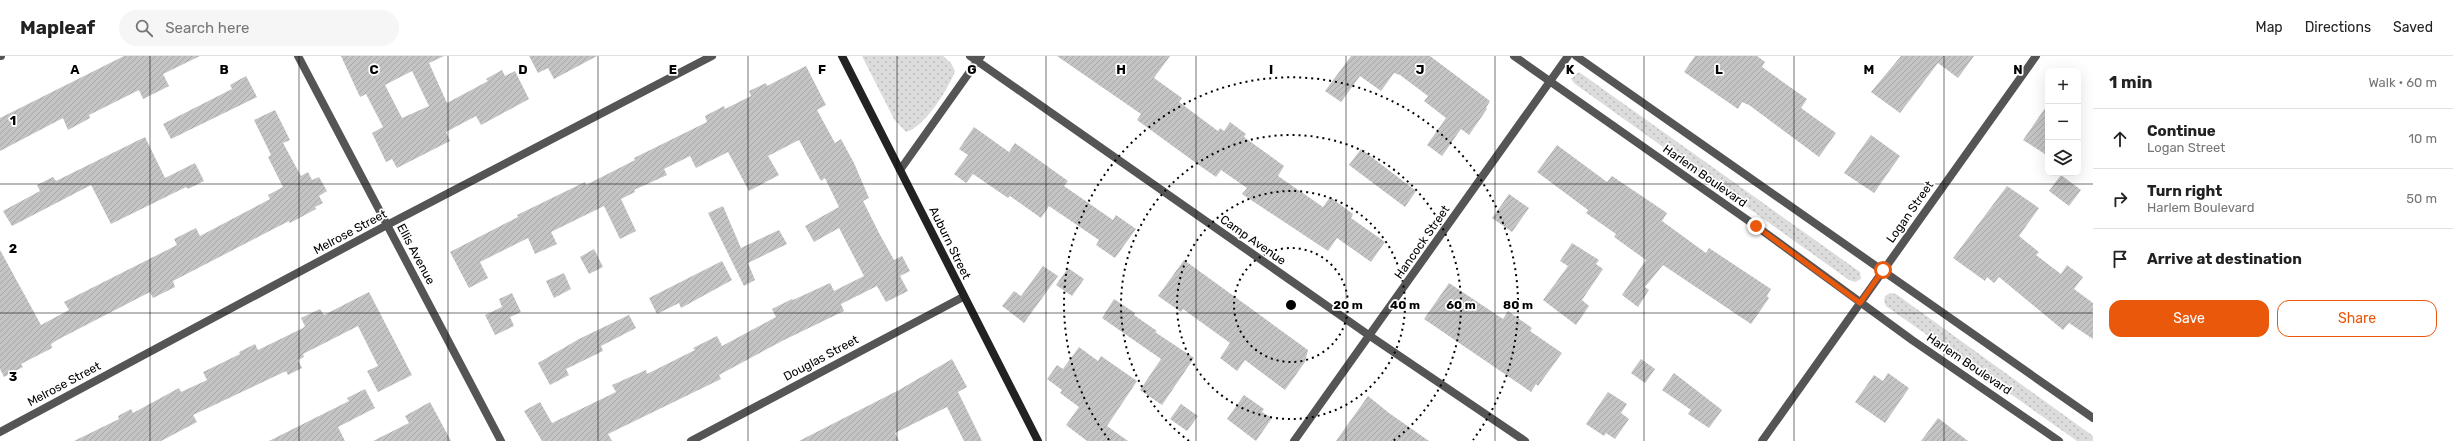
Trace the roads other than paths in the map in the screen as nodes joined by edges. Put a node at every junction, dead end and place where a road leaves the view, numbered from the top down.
1 (298, 56) edge
2 (712, 56) edge
3 (842, 56) edge
4 (1514, 56) edge
5 (1568, 56) edge
6 (1576, 56) edge
7 (2036, 56) edge
8 (976, 58) edge
9 (1549, 82) junction
10 (900, 170) junction
11 (387, 225) junction
12 (1883, 270) junction
13 (963, 297) junction
14 (1860, 303) junction
15 (1370, 336) junction
16 (2093, 418) edge
17 (0, 432) edge
18 (501, 441) edge
19 (691, 441) edge
20 (1038, 441) edge
21 (1294, 441) edge
22 (1525, 441) edge
23 (1762, 441) edge
24 (2059, 441) edge

1 - 11 street, Ellis Avenue
2 - 11 street, Melrose Street
3 - 10 main road, Auburn Street
4 - 9 street, Harlem Boulevard
5 - 9 street, Hancock Street
6 - 12 street, Harlem Boulevard
7 - 12 street, Logan Street
8 - 10 street
8 - 15 street, Camp Avenue
9 - 14 street, Harlem Boulevard
9 - 15 street, Hancock Street
10 - 13 main road, Auburn Street
11 - 17 street, Melrose Street
11 - 18 street, Ellis Avenue
12 - 14 street, Logan Street
12 - 16 street, Harlem Boulevard
13 - 19 street, Douglas Street
13 - 20 main road, Auburn Street
14 - 23 street, Logan Street
14 - 24 street, Harlem Boulevard
15 - 21 street, Hancock Street
15 - 22 street, Camp Avenue

